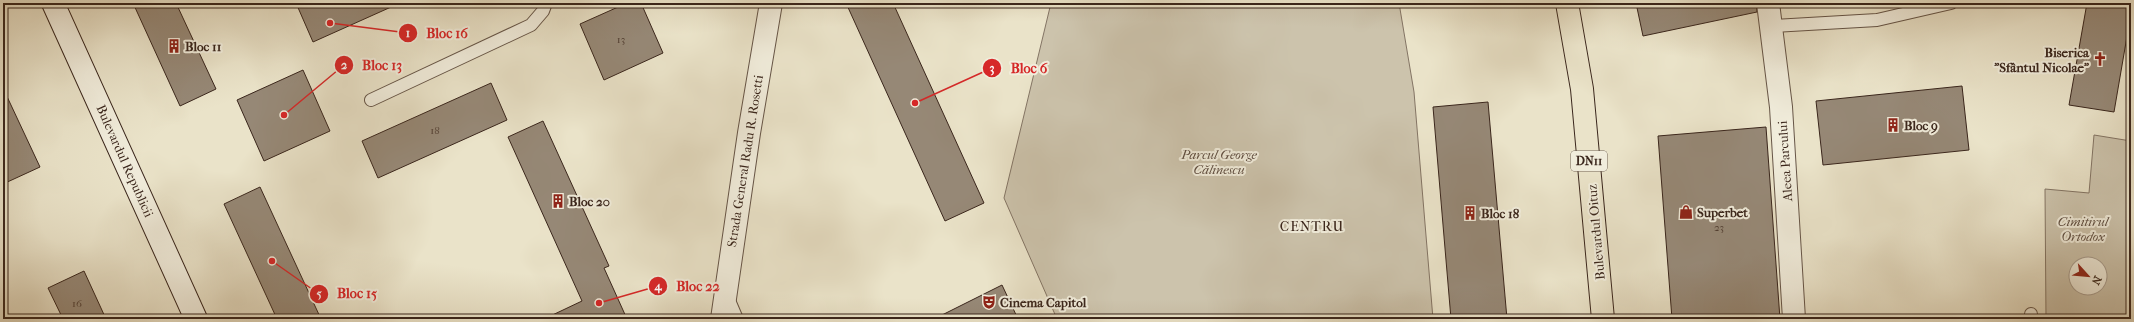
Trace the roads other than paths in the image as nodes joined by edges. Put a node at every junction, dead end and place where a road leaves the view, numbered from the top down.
1 (53, 3) edge
2 (546, 3) edge
3 (771, 3) edge
4 (1567, 3) edge
5 (1768, 3) edge
6 (1951, 3) edge
7 (1772, 26) junction
8 (371, 100) dead end
9 (725, 291) junction
10 (196, 319) edge
11 (722, 319) edge
12 (737, 319) edge
13 (1603, 319) edge
14 (1794, 319) edge

1 - 10 street, Bulevardul Republicii
2 - 8 lane
3 - 9 street, Strada General Radu R. Rosetti
4 - 13 main road, Bulevardul Oituz / DN11
5 - 7 street, Aleea Parcului
6 - 7 lane
7 - 14 street, Aleea Parcului
9 - 11 street, Strada General Radu R. Rosetti
9 - 12 lane

